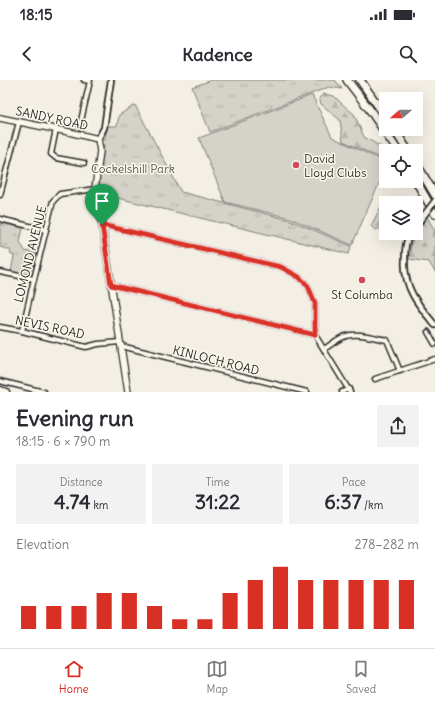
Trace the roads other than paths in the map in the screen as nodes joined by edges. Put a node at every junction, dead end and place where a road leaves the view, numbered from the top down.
1 (84, 80) edge
2 (111, 80) edge
3 (347, 80) edge
4 (360, 80) edge
5 (379, 107) edge
6 (0, 118) edge
7 (19, 122) junction
8 (80, 125) dead end
9 (56, 129) junction
10 (98, 139) junction
11 (393, 144) edge
12 (84, 163) dead end
13 (423, 175) edge
14 (420, 188) edge
15 (95, 189) junction
16 (0, 195) edge
17 (435, 195) edge
18 (435, 201) edge
19 (435, 214) edge
20 (423, 216) edge
21 (0, 219) edge
22 (102, 225) junction
23 (46, 230) junction
24 (408, 240) edge
25 (0, 272) edge
26 (34, 279) junction
27 (111, 285) junction
28 (435, 325) edge
29 (0, 327) edge
30 (22, 331) junction
31 (428, 332) dead end
32 (315, 335) junction
33 (120, 344) junction
34 (435, 344) edge
35 (324, 349) junction
36 (435, 359) edge
37 (400, 371) junction
38 (375, 379) dead end
39 (0, 381) edge
40 (0, 390) edge
41 (350, 390) edge
42 (6, 392) edge
43 (44, 392) edge
44 (128, 392) edge
45 (306, 392) edge
46 (342, 392) edge

1 - 8 street
2 - 10 street
3 - 11 highway
4 - 5 highway
6 - 7 main road, SANDY ROAD
7 - 9 main road, SANDY ROAD
7 - 16 street
9 - 10 main road, SANDY ROAD
9 - 12 street
10 - 15 main road
13 - 17 highway
14 - 19 highway
15 - 22 main road
15 - 23 street, LOMOND AVENUE
18 - 20 street, bridge
21 - 23 street
22 - 27 main road
22 - 32 street
23 - 26 street, LOMOND AVENUE
24 - 28 street
25 - 26 street
26 - 30 street, LOMOND AVENUE
27 - 32 street
27 - 33 main road
29 - 30 street, NEVIS ROAD
30 - 33 street, NEVIS ROAD
31 - 34 street
32 - 35 street
33 - 44 main road
33 - 45 street, KINLOCH ROAD
35 - 37 street
35 - 41 street
36 - 37 street
37 - 38 street
39 - 43 street
40 - 42 main road
41 - 46 street

